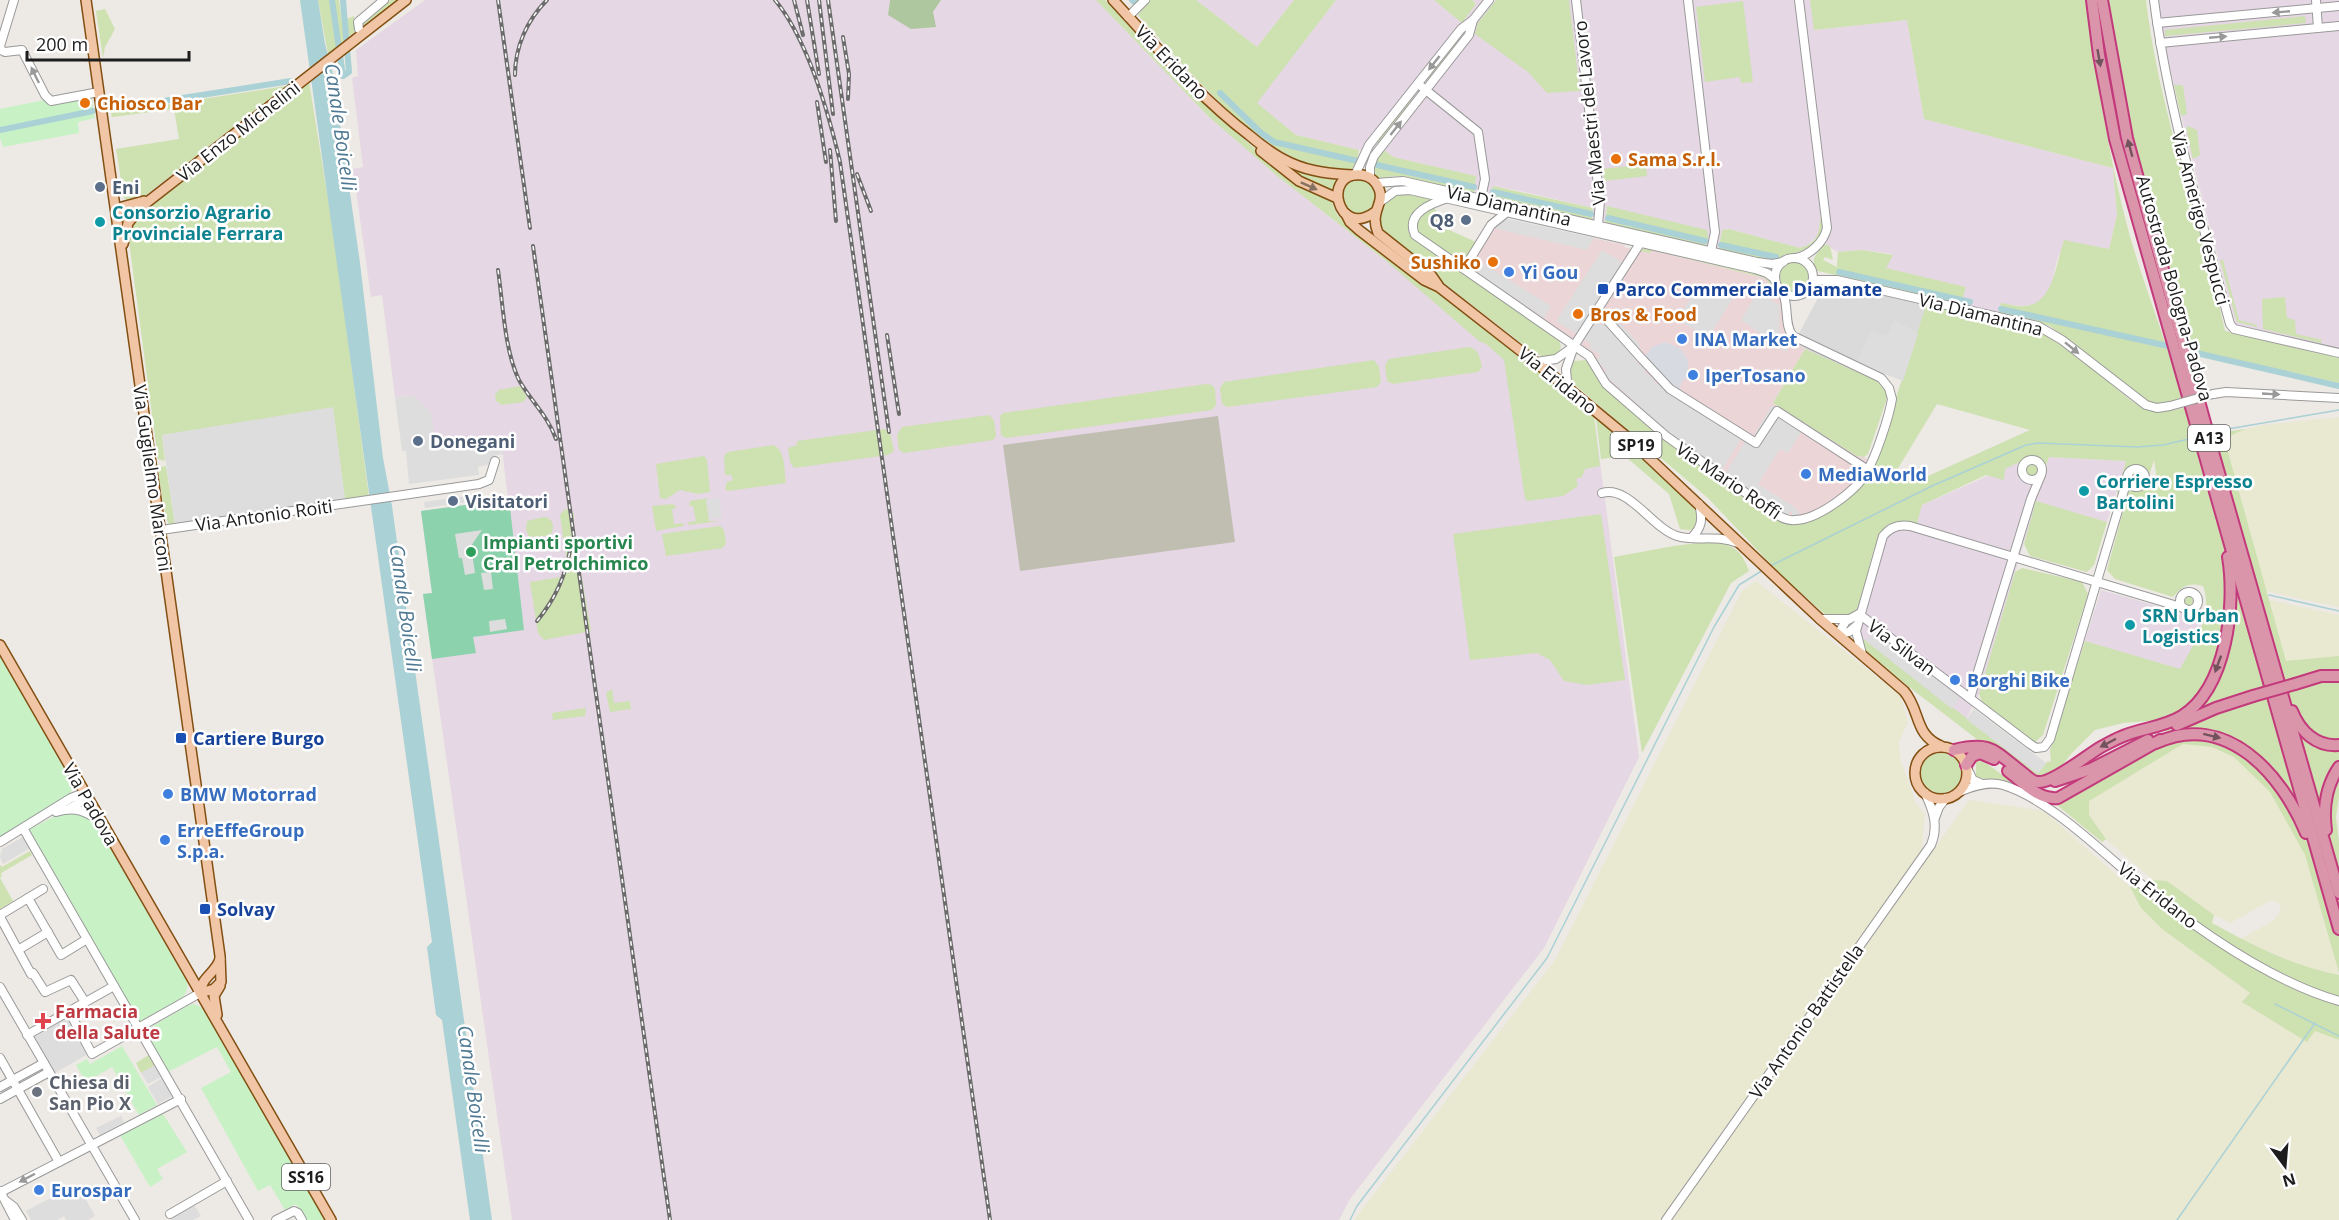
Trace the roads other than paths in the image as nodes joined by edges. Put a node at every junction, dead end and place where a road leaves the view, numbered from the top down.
1 (14, 0) edge
2 (86, 0) edge
3 (384, 0) edge
4 (406, 0) edge
5 (1113, 0) edge
6 (1489, 0) edge
7 (1576, 0) edge
8 (1688, 0) edge
9 (1799, 0) edge
10 (2092, 0) edge
11 (2102, 0) edge
12 (2154, 0) edge
13 (1143, 2) edge
14 (2316, 4) edge
15 (2339, 6) edge
16 (1131, 14) junction
17 (1473, 20) junction
18 (2157, 23) junction
19 (2339, 26) edge
20 (2318, 28) junction
21 (359, 29) dead end
22 (2160, 43) junction
23 (1418, 84) junction
24 (1426, 90) junction
25 (99, 92) junction
26 (1232, 122) junction
27 (1369, 145) junction
28 (1377, 151) junction
29 (1354, 175) junction
30 (1373, 180) junction
31 (113, 188) junction
32 (155, 195) junction
33 (1337, 198) junction
34 (1448, 198) junction
35 (1380, 202) junction
36 (1482, 202) junction
37 (127, 206) junction
38 (138, 210) junction
39 (116, 212) junction
40 (1374, 212) junction
41 (1507, 212) junction
42 (1346, 214) junction
43 (1491, 225) junction
44 (1598, 225) junction
45 (1641, 242) junction
46 (1816, 246) junction
47 (121, 250) junction
48 (1711, 251) junction
49 (1796, 258) junction
50 (1783, 262) junction
51 (1810, 267) junction
52 (1464, 269) junction
53 (1775, 279) junction
54 (1813, 280) junction
55 (1439, 287) junction
56 (1782, 293) junction
57 (1800, 295) junction
58 (1598, 310) junction
59 (1788, 310) junction
60 (1574, 346) junction
61 (2339, 353) edge
62 (1536, 362) junction
63 (1571, 390) junction
64 (2339, 398) edge
65 (2196, 422) junction
66 (495, 461) dead end
67 (1868, 470) junction
68 (2041, 475) junction
69 (2025, 477) junction
70 (2127, 480) junction
71 (2134, 487) junction
72 (1602, 493) dead end
73 (2121, 498) junction
74 (2031, 499) junction
75 (1699, 503) junction
76 (2229, 508) junction
77 (1718, 521) junction
78 (1699, 529) junction
79 (161, 530) junction
80 (1706, 537) junction
81 (1691, 538) junction
82 (1744, 546) junction
83 (2013, 556) junction
84 (2097, 582) junction
85 (2180, 600) junction
86 (2168, 603) junction
87 (2184, 608) junction
88 (1859, 614) junction
89 (1851, 618) junction
90 (1820, 619) junction
91 (1857, 625) junction
92 (1838, 634) junction
93 (0, 645) edge
94 (1863, 656) junction
95 (2339, 676) edge
96 (1970, 698) junction
97 (2182, 723) junction
98 (2163, 725) junction
99 (1922, 731) junction
100 (2156, 743) junction
101 (2339, 745) edge
102 (1941, 746) junction
103 (1954, 750) junction
104 (1921, 757) junction
105 (1967, 767) junction
106 (2339, 767) edge
107 (2040, 782) junction
108 (1982, 784) junction
109 (1959, 792) junction
110 (84, 793) junction
111 (1925, 793) junction
112 (1946, 798) junction
113 (68, 809) junction
114 (46, 815) junction
115 (1935, 818) junction
116 (101, 822) junction
117 (23, 828) junction
118 (0, 842) edge
119 (2333, 872) junction
120 (43, 889) dead end
121 (2339, 893) edge
122 (28, 898) junction
123 (0, 916) edge
124 (2339, 929) edge
125 (48, 932) junction
126 (2339, 934) edge
127 (87, 939) junction
128 (18, 950) junction
129 (220, 956) junction
130 (183, 962) junction
131 (212, 971) junction
132 (221, 982) junction
133 (114, 986) junction
134 (0, 987) edge
135 (200, 993) junction
136 (2339, 1001) edge
137 (85, 1002) junction
138 (69, 1011) junction
139 (140, 1028) junction
140 (223, 1031) junction
141 (27, 1035) junction
142 (0, 1058) edge
143 (44, 1064) junction
144 (50, 1075) junction
145 (15, 1085) junction
146 (0, 1087) edge
147 (0, 1099) edge
148 (181, 1099) junction
149 (91, 1144) junction
150 (58, 1162) junction
151 (227, 1181) junction
152 (0, 1191) edge
153 (5, 1201) junction
154 (170, 1214) dead end
155 (301, 1217) edge
156 (15, 1220) edge
157 (22, 1220) edge
158 (135, 1220) edge
159 (249, 1220) edge
160 (276, 1220) edge
161 (331, 1220) edge
162 (1666, 1220) edge

25 -> 1 street
2 - 25 main road, Via Guglielmo Marconi
3 - 21 street
4 - 32 main road, Via Enzo Michelini
5 - 16 main road, Via Eridano
6 - 17 street
7 - 44 street, Via Maestri del Lavoro
8 - 48 street
9 - 46 street
10 -> 65 highway, Autostrada Bologna-Padova / A13
76 -> 11 highway, Autostrada Bologna-Padova / A13
12 - 18 street, Via Amerigo Vespucci
13 - 16 street
14 - 15 street
14 -> 18 street
14 - 20 street
16 - 26 main road, Via Eridano
17 -> 23 street
17 - 24 street
18 - 22 street, Via Amerigo Vespucci
19 - 20 street
22 -> 20 street
22 - 61 street, Via Amerigo Vespucci
23 - 24 street
23 - 27 street
28 -> 24 street
24 - 36 street
25 - 31 main road, Via Guglielmo Marconi
26 - 29 main road, Via Eridano
26 -> 33 main road, Via Eridano
27 - 28 street
27 - 29 street
28 - 30 street
29 - 30 main road, Via Eridano
29 - 33 main road
30 - 35 main road
30 - 36 street, Via Diamantina
31 - 37 main road
31 - 39 main road, Via Guglielmo Marconi
32 - 37 main road, Via Enzo Michelini
32 - 38 main road, Via Enzo Michelini
33 - 42 main road, Via Eridano
34 - 35 street, Via Diamantina
34 - 36 street, Via Diamantina
34 - 52 street
35 - 40 main road
36 - 41 street, Via Diamantina
36 - 43 street
36 - 44 street, Via Diamantina
37 - 39 main road, Via Enzo Michelini
38 - 39 main road
38 - 47 main road, Via Enzo Michelini
39 - 47 main road, Via Guglielmo Marconi
40 - 42 main road
40 - 55 main road, Via Eridano / SP19
41 - 43 street
41 - 45 street, Via Diamantina
42 - 55 main road, Via Eridano / SP19
43 - 52 street
44 - 48 street, Via Diamantina
45 - 53 street, Via Diamantina
45 - 58 street
46 - 49 street, Via Diamantina
46 - 51 street
47 - 79 main road, Via Guglielmo Marconi
48 - 50 street, Via Diamantina
49 - 50 street, Via Diamantina
49 - 51 street
50 - 53 street
51 - 54 street
52 - 60 street, Via Mario Roffi
53 - 56 street
54 - 57 street
54 -> 64 street, Via Diamantina, bridge
55 - 62 main road, Via Eridano / SP19
56 - 57 street
56 - 59 street, Via Mario Roffi
57 - 59 street
58 - 60 street
58 - 67 street
59 - 67 street, Via Mario Roffi
60 - 62 street
60 - 63 street
60 - 67 street, Via Mario Roffi
62 - 63 main road, Via Eridano / SP19
63 - 75 main road, Via Eridano / SP19
65 -> 98 highway, A13
65 - 124 highway, Autostrada Bologna-Padova / A13
66 - 79 street, Via Antonio Roiti
68 - 69 street
68 - 69 street
68 - 74 street
69 - 74 street
70 - 71 street
70 - 71 street
70 - 73 street
71 - 73 street
72 - 81 street, Via Eridano
73 - 84 street
74 - 83 street
75 - 77 main road, Via Eridano / SP19
75 - 78 street
76 - 101 highway, A13
76 - 119 highway, Autostrada Bologna-Padova / A13
77 - 78 street
77 - 80 street
77 - 82 main road, Via Eridano / SP19
78 - 81 street
79 - 129 main road, Via Guglielmo Marconi
80 - 81 street, Via Eridano
80 - 82 street, Via Eridano
82 - 90 main road, Via Eridano / SP19
83 - 84 street
83 - 88 street
83 - 96 street
84 - 86 street
84 - 96 street, Via Silvan
85 - 86 street
85 - 87 street
85 - 87 street
86 - 87 street
88 - 89 street
88 - 91 street
88 - 96 street, Via Silvan
89 - 90 street
89 - 92 street
90 - 92 main road, Via Eridano / SP19
91 - 92 street
91 - 94 street
92 - 94 main road, Via Eridano / SP19
93 - 110 main road, Via Padova / SS16
94 - 99 main road, Via Eridano / SP19
95 - 97 highway, A13, bridge
97 - 98 highway, A13
97 - 100 highway, A13
97 - 107 highway, A13
98 -> 107 highway, A13
99 - 102 main road, Via Eridano / SP19
99 - 104 main road, Via Eridano / SP19
100 - 105 highway, A13
100 -> 126 highway, A13
102 - 103 main road, Via Eridano / SP19
102 - 104 main road
103 - 105 main road
103 - 107 highway
104 - 111 main road, Via Eridano / SP19
105 - 108 street
105 - 109 main road
106 - 119 highway, A13
108 - 109 street, Via Eridano
108 - 136 street, Via Eridano
109 - 112 main road, Via Eridano
110 - 113 street
110 - 114 street
110 - 116 main road, Via Padova / SS16
111 - 112 main road
111 - 115 street
112 - 115 street, Via Antonio Battistella
113 - 114 street
113 - 116 street
114 - 117 street
115 - 162 street, Via Antonio Battistella
116 - 130 main road, Via Padova / SS16
117 - 118 street
117 - 127 street
119 - 121 highway, Autostrada Bologna-Padova / A13
120 - 122 street
122 - 123 street
122 - 125 street
123 - 128 street
125 - 127 street
125 - 128 street
127 - 133 street
128 - 137 street
129 - 131 main road
129 - 132 main road, Via Guglielmo Marconi
130 - 131 main road
130 - 135 main road, Via Padova / SS16
131 - 135 main road
132 - 135 main road
132 - 140 main road, Via Padova
133 - 137 street
133 - 139 street
134 - 141 street
135 - 139 street
135 - 140 main road, Via Padova / SS16
137 - 138 street
138 - 139 street
138 - 141 street
139 - 148 street
140 - 161 main road, Via Padova / SS16
141 - 143 street
142 - 145 street
143 - 144 street
143 - 145 street
144 - 145 street
144 - 149 street
145 - 146 street
145 - 147 street
145 - 150 street
148 - 149 street
148 - 151 street
149 - 150 street
149 - 158 street
150 -> 152 street
151 - 154 street
151 - 159 street
152 - 153 street
153 - 156 street
153 - 157 street
155 - 160 street

